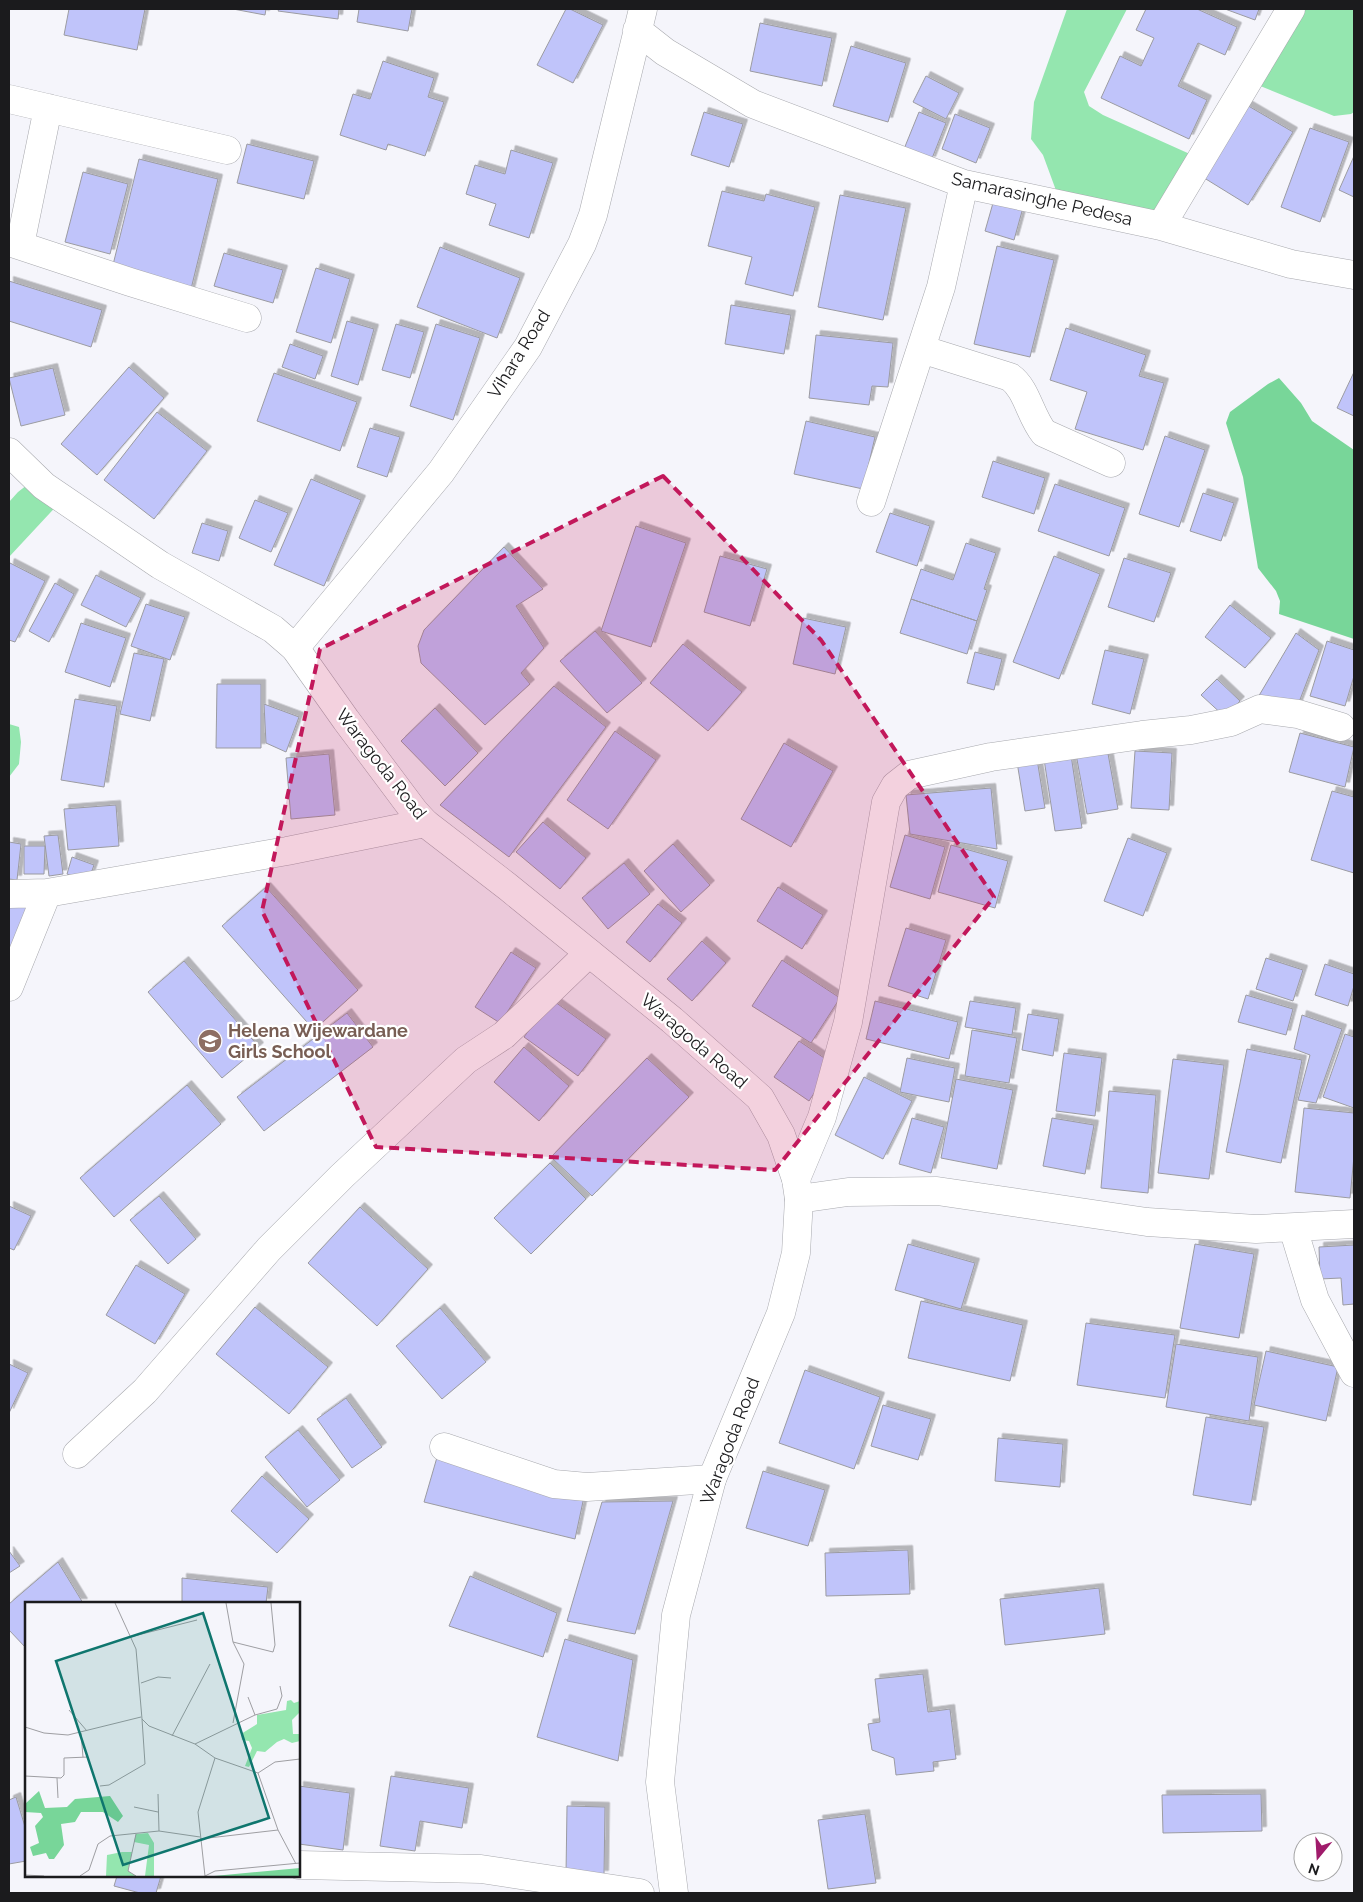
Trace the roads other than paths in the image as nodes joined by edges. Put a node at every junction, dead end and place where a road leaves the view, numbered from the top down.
1 (1292, 9) edge
2 (640, 19) edge
3 (9, 99) edge
4 (48, 108) junction
5 (226, 150) dead end
6 (964, 184) junction
7 (1161, 226) junction
8 (14, 244) edge
9 (1354, 275) edge
10 (247, 318) dead end
11 (921, 349) junction
12 (9, 452) edge
13 (1111, 464) dead end
14 (871, 502) dead end
15 (295, 648) junction
16 (1341, 726) dead end
17 (425, 823) junction
18 (47, 893) junction
19 (9, 894) edge
20 (589, 953) junction
21 (9, 987) edge
22 (798, 1189) junction
23 (1354, 1224) edge
24 (1293, 1228) junction
25 (1354, 1373) edge
26 (444, 1447) dead end
27 (77, 1454) dead end
28 (712, 1479) junction
29 (300, 1865) edge
30 (640, 1893) edge
31 (674, 1893) edge

1 - 7 street
2 - 6 street, Samarasinghe Pedesa
2 - 15 street, Vihara Road
3 - 4 street
4 - 5 street
4 - 8 street
6 - 7 street, Samarasinghe Pedesa
6 - 11 street
7 - 9 street, Samarasinghe Pedesa
8 - 10 street
11 - 13 street
11 - 14 street
12 - 15 street, Waragoda Road
15 - 17 street, Waragoda Road
16 - 22 street
17 - 18 street
17 - 20 street, Waragoda Road
18 - 19 street
18 - 21 street
20 - 22 street, Waragoda Road
20 - 27 street
22 - 24 street
22 - 28 street, Waragoda Road
23 - 24 street
24 - 25 street
26 - 28 street
28 - 31 street, Waragoda Road
29 - 30 street

